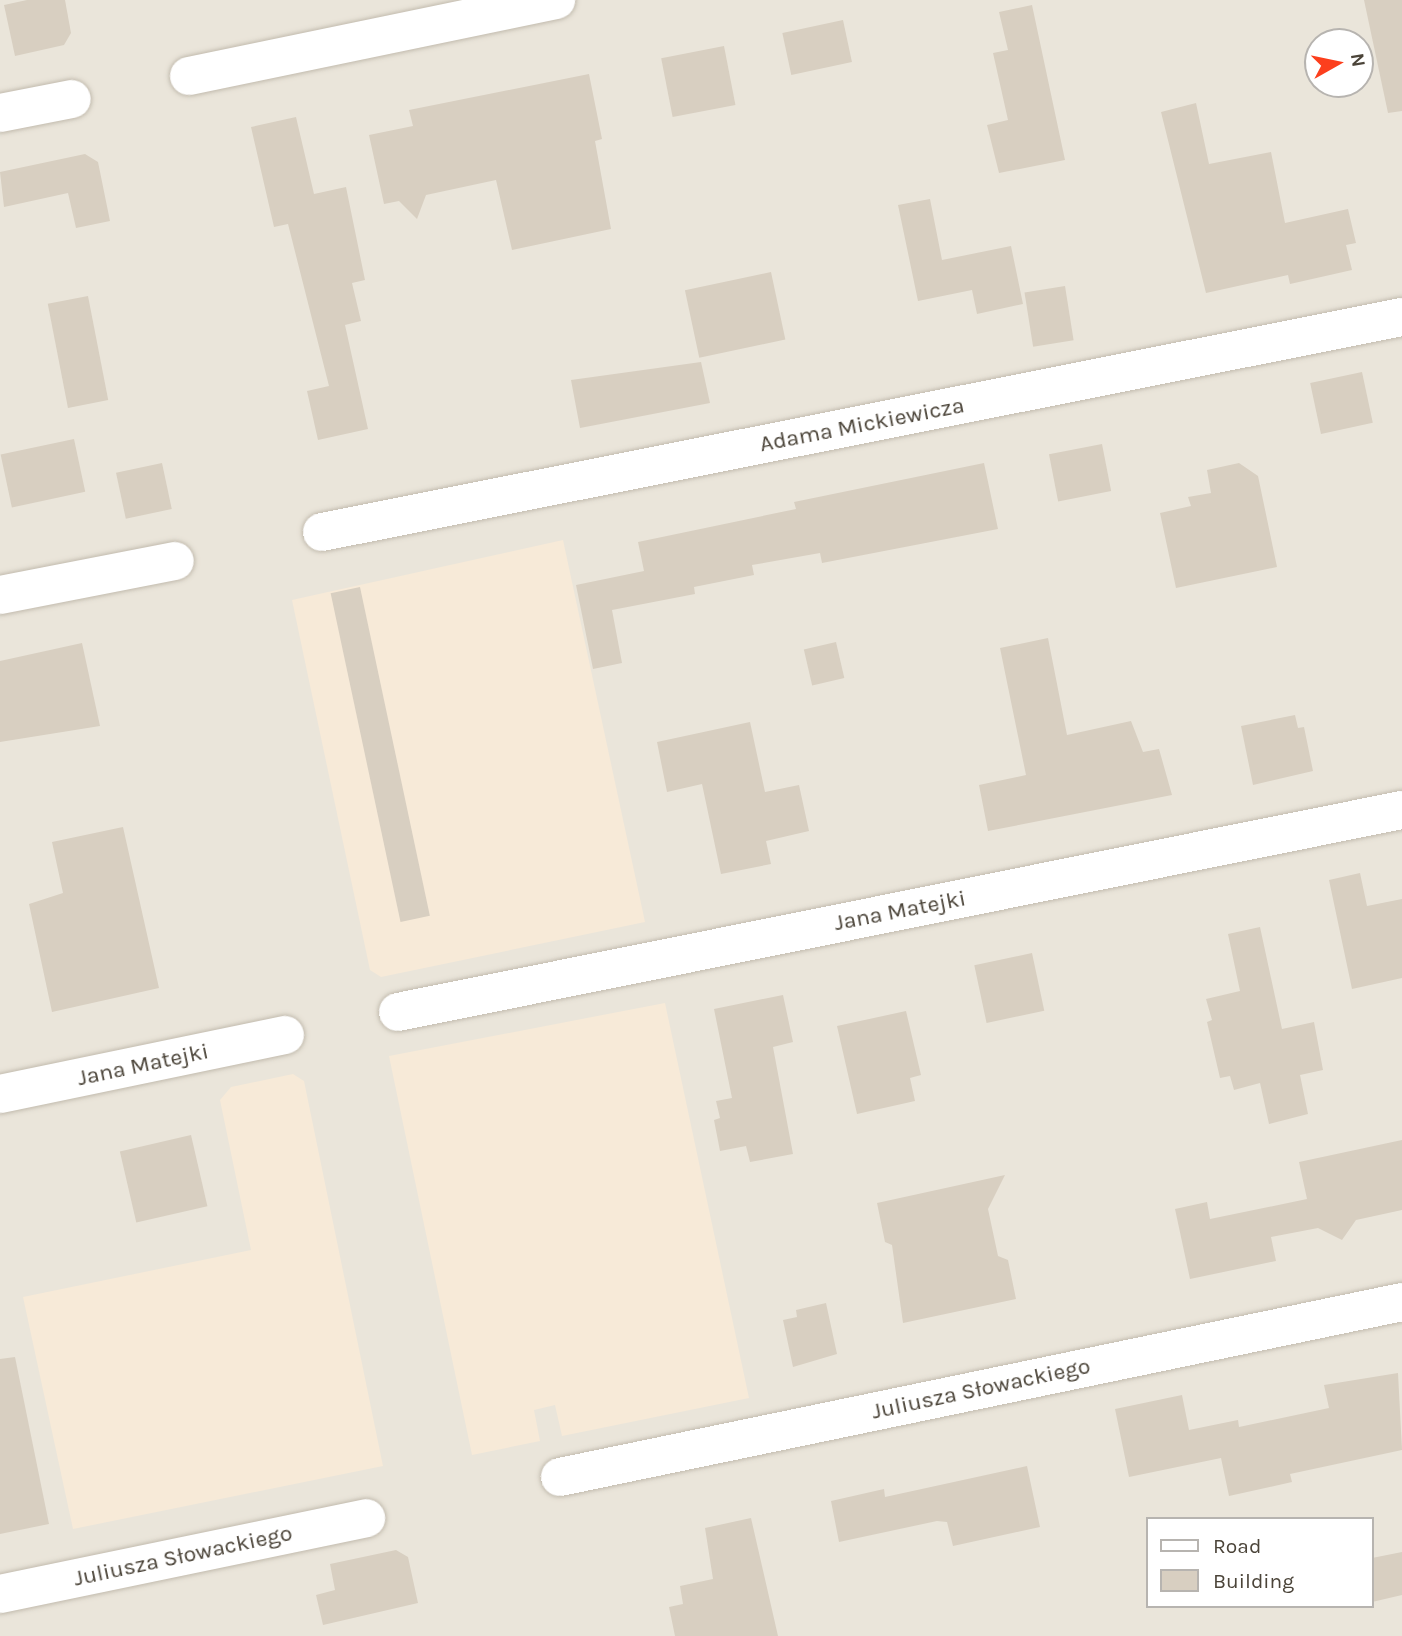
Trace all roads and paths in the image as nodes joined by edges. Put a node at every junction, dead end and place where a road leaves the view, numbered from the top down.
1 (556, 0) edge
2 (189, 76) dead end
3 (72, 99) dead end
4 (0, 113) edge
5 (1402, 317) edge
6 (322, 532) dead end
7 (175, 561) dead end
8 (0, 596) edge
9 (1402, 810) edge
10 (398, 1012) dead end
11 (285, 1035) dead end
12 (0, 1094) edge
13 (1402, 1302) edge
14 (560, 1477) dead end
15 (366, 1518) dead end
16 (0, 1594) edge

1 - 2 street
3 - 4 street
5 - 6 street, Adama Mickiewicza
7 - 8 street
9 - 10 street, Jana Matejki
11 - 12 street, Jana Matejki
13 - 14 street, Juliusza Słowackiego
15 - 16 street, Juliusza Słowackiego

